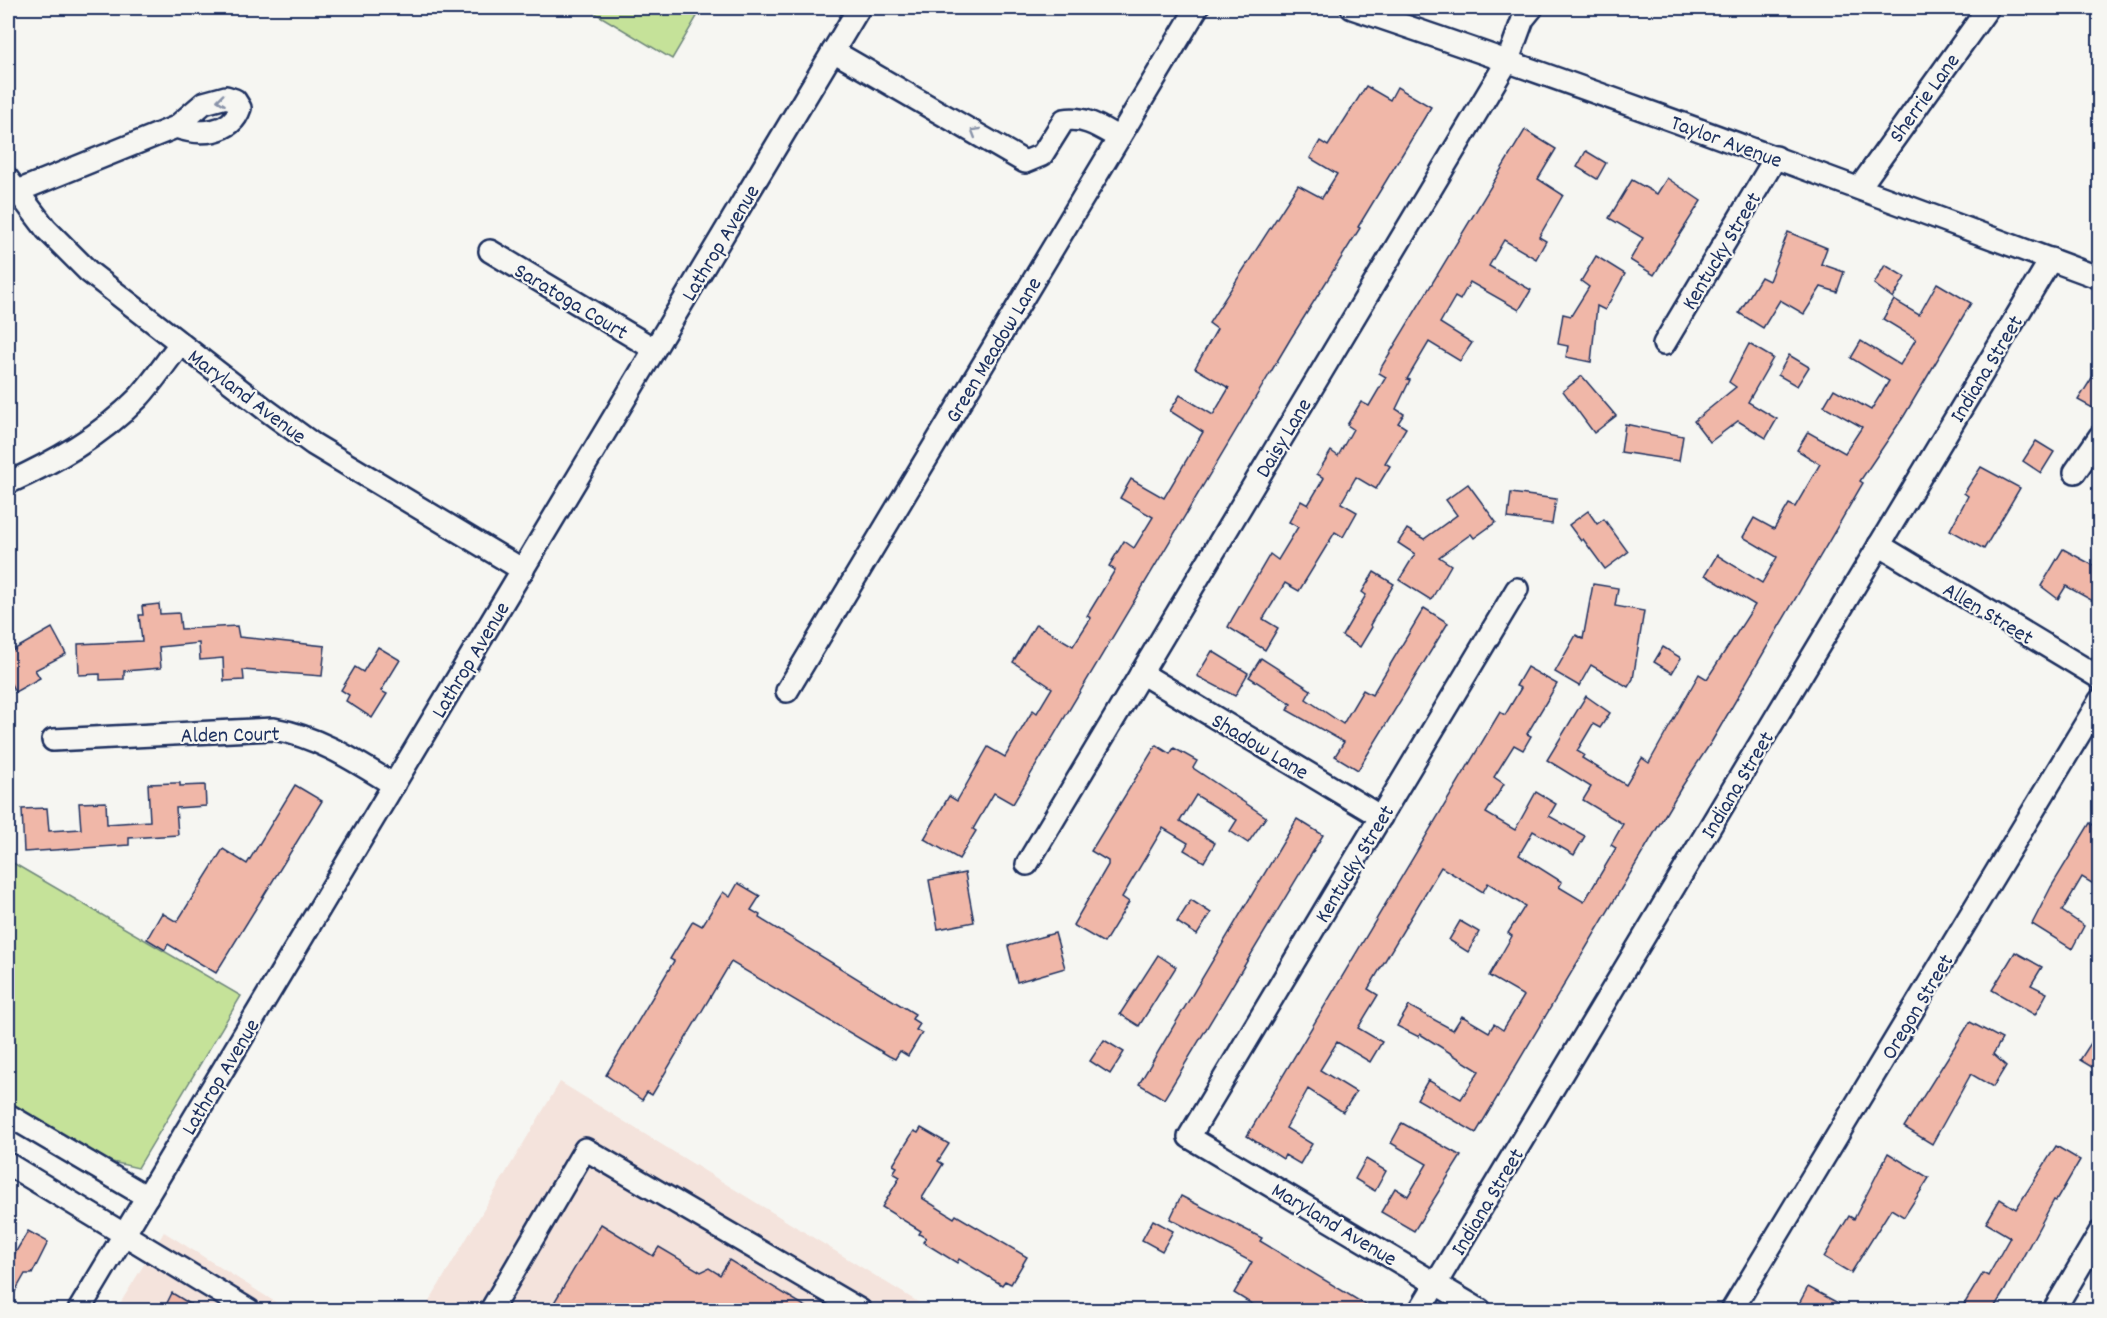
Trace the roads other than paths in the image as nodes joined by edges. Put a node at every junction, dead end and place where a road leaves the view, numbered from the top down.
1 (859, 8) edge
2 (1197, 8) edge
3 (1352, 8) edge
4 (1532, 8) edge
5 (1988, 8) edge
6 (833, 51) junction
7 (1508, 60) junction
8 (176, 127) dead end
9 (1119, 138) junction
10 (1776, 157) junction
11 (10, 188) edge
12 (1859, 188) junction
13 (490, 251) dead end
14 (2051, 259) junction
15 (2100, 278) edge
16 (180, 344) junction
17 (1664, 344) dead end
18 (654, 349) junction
19 (2100, 436) edge
20 (2075, 472) dead end
21 (8, 483) edge
22 (1879, 545) junction
23 (523, 570) junction
24 (1517, 589) dead end
25 (1141, 673) junction
26 (2100, 678) edge
27 (787, 691) dead end
28 (2100, 700) edge
29 (53, 740) dead end
30 (394, 785) junction
31 (1381, 817) junction
32 (1027, 864) dead end
33 (8, 1115) edge
34 (1189, 1137) joint
35 (8, 1164) edge
36 (147, 1197) junction
37 (2100, 1232) edge
38 (124, 1235) junction
39 (1436, 1284) junction
40 (79, 1311) edge
41 (249, 1311) edge
42 (491, 1311) edge
43 (860, 1311) edge
44 (1420, 1311) edge
45 (1480, 1311) edge
46 (1732, 1311) edge
47 (2054, 1311) edge

1 - 6 street, Lathrop Avenue
2 - 9 street, Green Meadow Lane
3 - 7 street, Taylor Avenue
4 - 7 street, Daisy Lane
5 - 12 street, Sherrie Lane
9 -> 6 street
6 - 18 street, Lathrop Avenue
7 - 10 street, Taylor Avenue
7 - 25 street, Daisy Lane
8 - 11 street
9 - 27 street, Green Meadow Lane
10 - 12 street, Taylor Avenue
10 - 17 street, Kentucky Street
11 - 16 street, Maryland Avenue
12 - 14 street, Taylor Avenue
13 - 18 street, Saratoga Court
14 - 15 street, Taylor Avenue
14 - 22 street, Indiana Street
16 - 21 street
16 - 23 street, Maryland Avenue
18 - 23 street, Lathrop Avenue
19 - 20 street
22 - 26 street, Allen Street
22 - 39 street, Indiana Street
23 - 30 street, Lathrop Avenue
24 - 31 street, Kentucky Street
25 - 31 street, Shadow Lane
25 - 32 street, Daisy Lane
28 - 46 street, Oregon Street
29 - 30 street, Alden Court
30 - 36 street, Lathrop Avenue
31 - 34 street, Kentucky Street
33 - 36 street
34 - 39 street, Maryland Avenue
35 - 38 street
36 - 38 street, Lathrop Avenue
37 - 47 street
38 - 40 street, Lathrop Avenue
38 - 41 street
39 - 44 street, Indiana Street
39 - 45 street, Maryland Avenue
42 - 43 street

